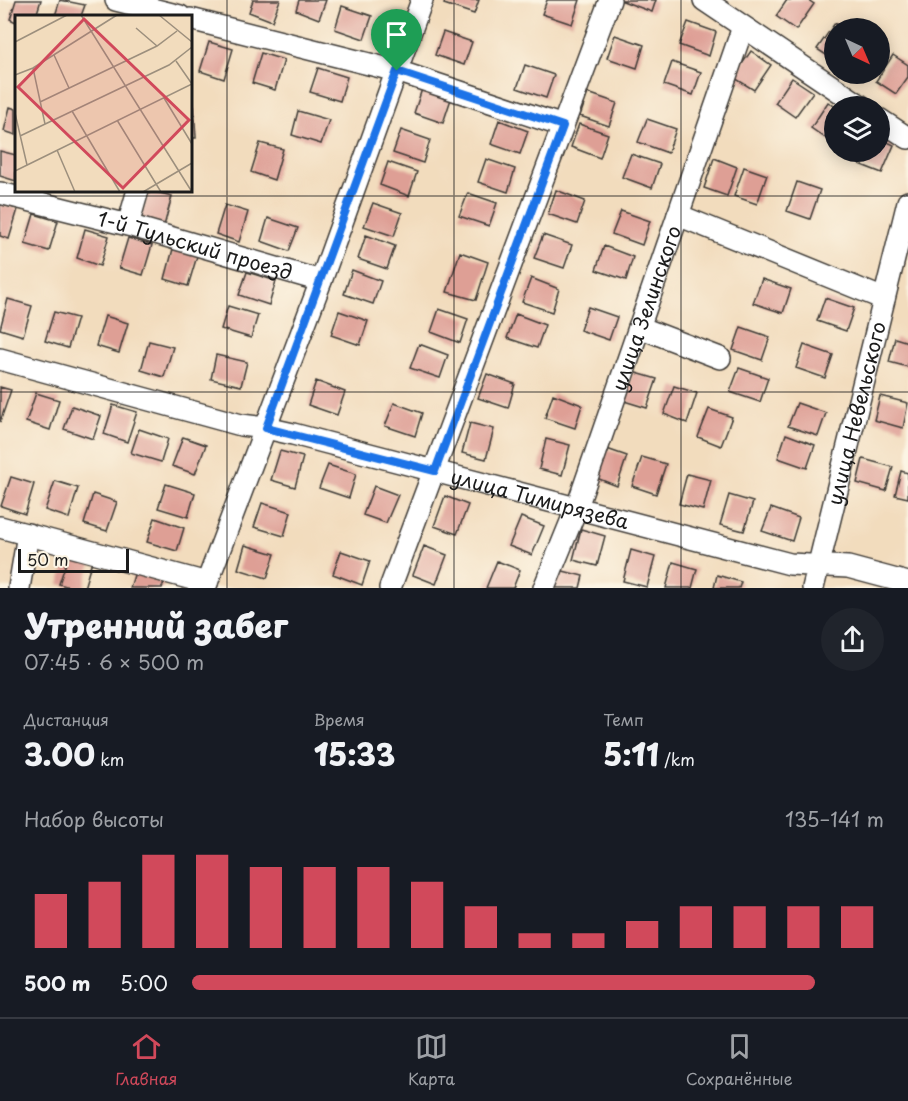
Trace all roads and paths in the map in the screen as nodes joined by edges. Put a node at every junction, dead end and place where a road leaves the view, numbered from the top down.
1 (116, 0) edge
2 (422, 0) edge
3 (610, 0) edge
4 (704, 0) edge
5 (176, 15) edge
6 (192, 20) edge
7 (743, 27) junction
8 (397, 71) junction
9 (846, 96) edge
10 (563, 126) junction
11 (890, 126) edge
12 (908, 138) edge
13 (137, 192) edge
14 (0, 193) edge
15 (908, 202) edge
16 (678, 215) junction
17 (128, 225) junction
18 (321, 281) junction
19 (884, 299) junction
20 (639, 327) junction
21 (720, 358) dead end
22 (0, 359) edge
23 (266, 428) junction
24 (435, 471) junction
25 (577, 507) junction
26 (9, 532) edge
27 (819, 566) junction
28 (908, 583) edge
29 (206, 586) edge
30 (19, 588) edge
31 (390, 588) edge
32 (544, 588) edge
33 (813, 588) edge

1 - 5 street
2 - 8 street
3 - 10 street
4 - 7 street
6 - 8 street
7 - 9 street
7 - 16 street, улица Зелинского
8 - 10 street
8 - 18 street
10 - 24 street
11 - 12 street
13 - 17 street
14 - 17 street, 1-й Тульский проезд
15 - 19 street, улица Невельского
16 - 19 street
16 - 20 street, улица Зелинского
17 - 18 street, 1-й Тульский проезд
18 - 23 street
19 - 27 street, улица Невельского
20 - 21 street
20 - 25 street, улица Зелинского
22 - 23 street, улица Тимирязева
23 - 24 street, улица Тимирязева
23 - 29 street
24 - 25 street, улица Тимирязева
24 - 31 street
25 - 27 street, улица Тимирязева
25 - 32 street, улица Зелинского
26 - 29 street
26 - 30 street
27 - 28 street, улица Тимирязева
27 - 33 street, улица Невельского

